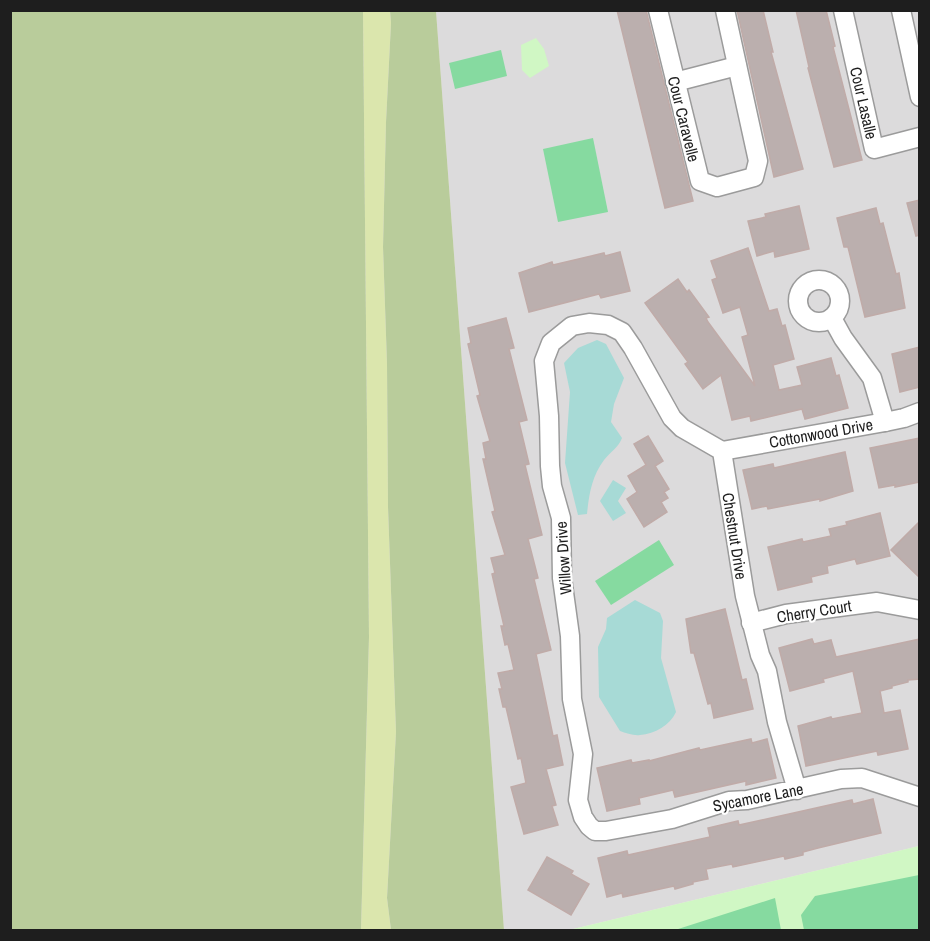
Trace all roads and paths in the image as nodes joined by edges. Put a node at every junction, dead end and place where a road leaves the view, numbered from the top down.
1 (658, 10) edge
2 (724, 10) edge
3 (843, 10) edge
4 (901, 10) edge
5 (737, 66) junction
6 (675, 82) junction
7 (920, 97) edge
8 (920, 137) edge
9 (832, 318) dead end
10 (920, 412) edge
11 (885, 422) junction
12 (722, 451) junction
13 (920, 610) edge
14 (751, 622) junction
15 (797, 790) junction
16 (920, 797) edge
17 (595, 831) joint

1 - 6 street, Cour Caravelle
2 - 5 street, Cour Caravelle
3 - 8 street, Cour Lasalle
4 - 7 street
5 - 6 street
5 - 6 street, Cour Caravelle
9 - 11 street
10 - 11 street, Cottonwood Drive
11 - 12 street, Cottonwood Drive
12 - 14 street, Chestnut Drive
12 - 17 street, Willow Drive
13 - 14 street, Cherry Court
14 - 15 street, Chestnut Drive
15 - 16 street, Sycamore Lane
15 - 17 street, Sycamore Lane

